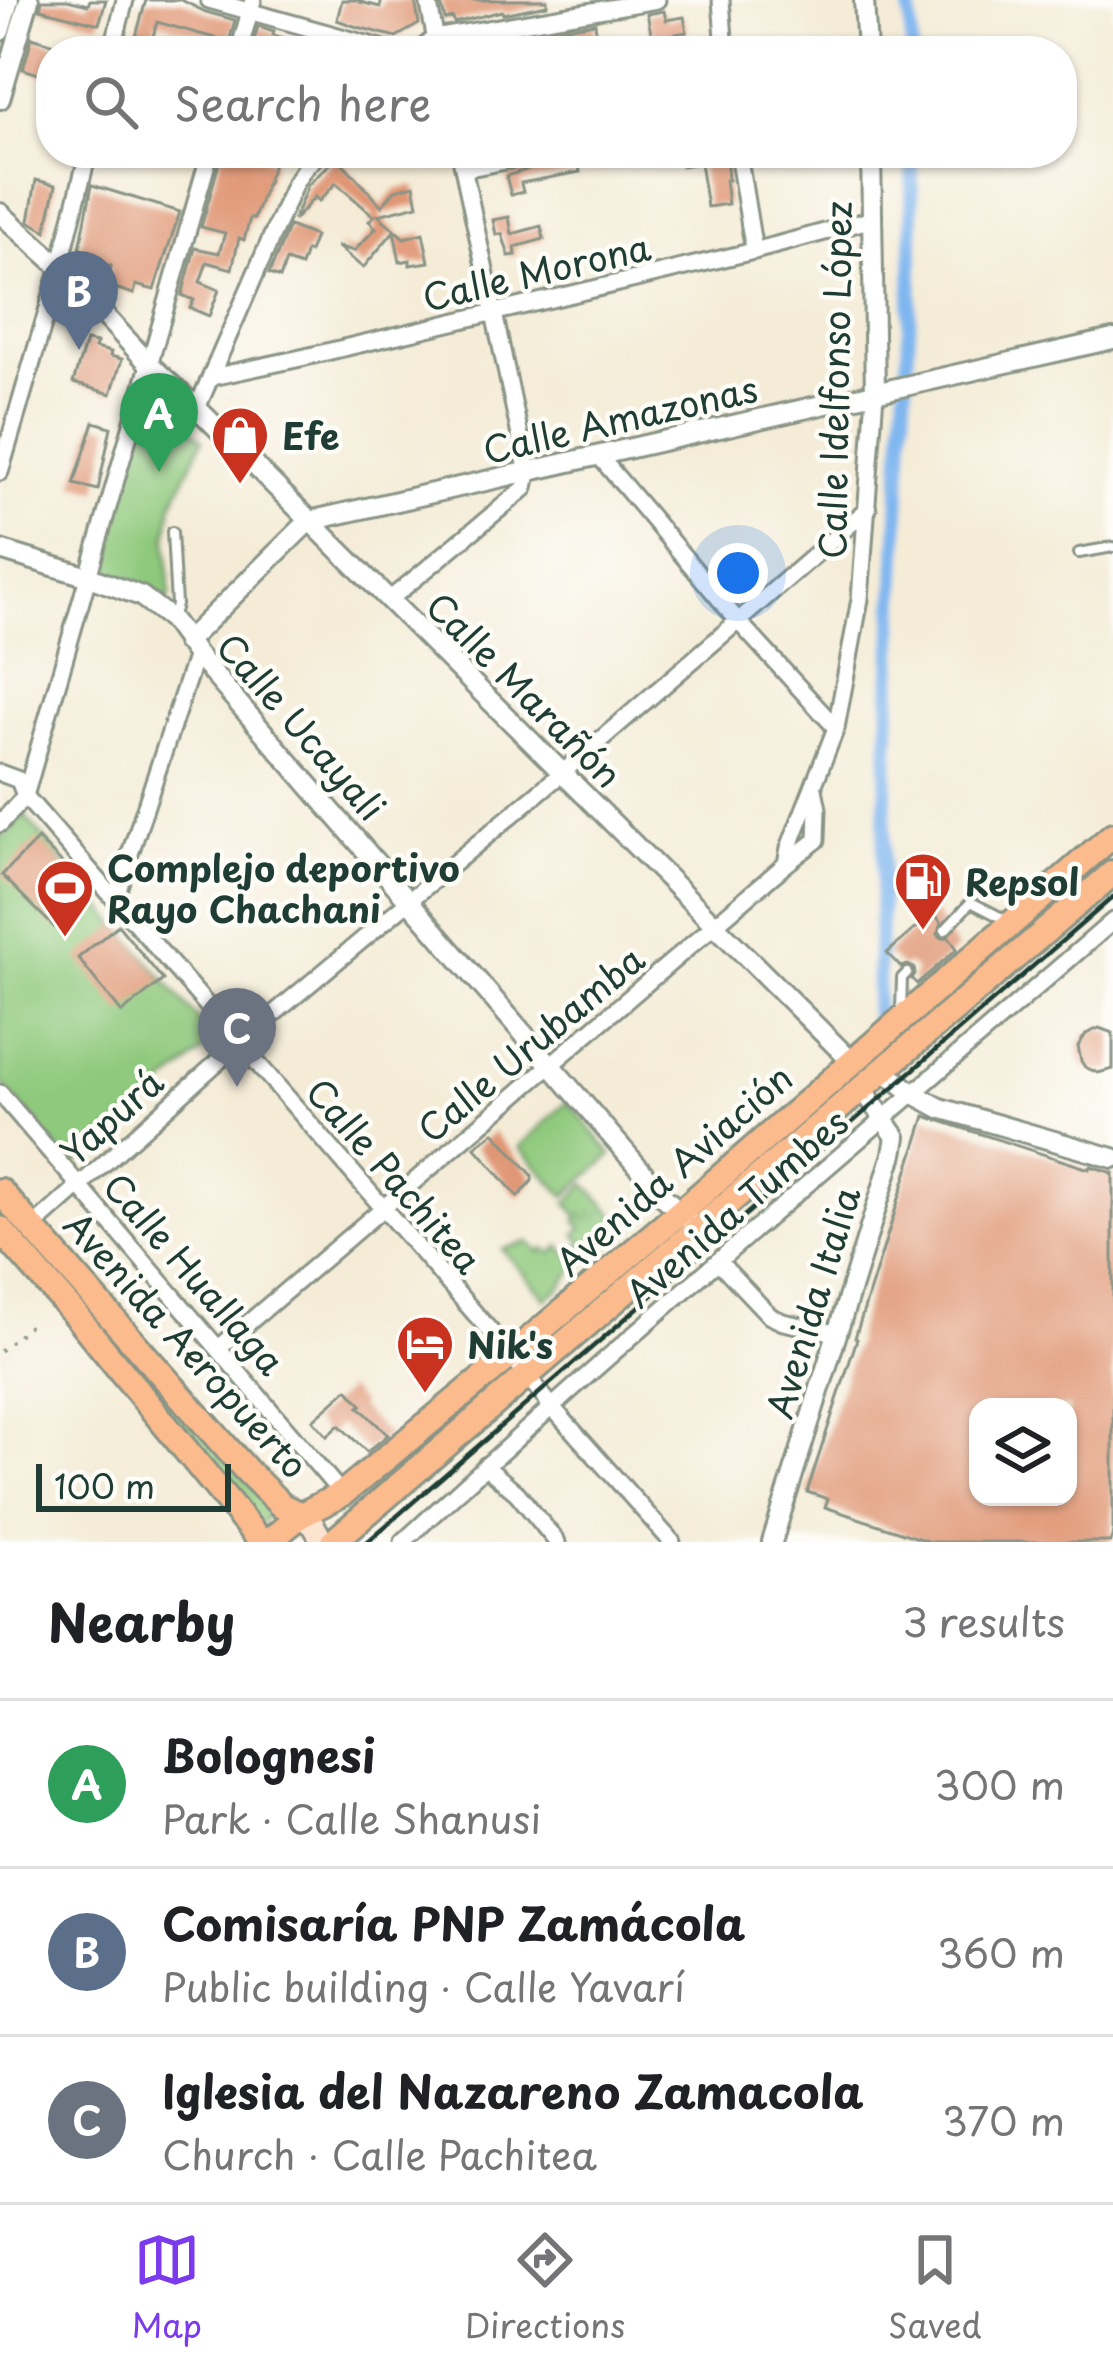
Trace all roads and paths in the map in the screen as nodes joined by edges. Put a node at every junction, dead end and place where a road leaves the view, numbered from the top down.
1 (9, 0) edge
2 (29, 0) edge
3 (124, 0) edge
4 (209, 0) edge
5 (428, 0) edge
6 (657, 0) edge
7 (721, 0) edge
8 (864, 0) edge
9 (252, 6) edge
10 (0, 31) edge
11 (116, 36) edge
12 (243, 36) edge
13 (345, 36) edge
14 (435, 36) edge
15 (481, 36) edge
16 (724, 36) edge
17 (866, 36) edge
18 (0, 99) edge
19 (84, 168) edge
20 (206, 168) edge
21 (308, 168) edge
22 (464, 168) edge
23 (740, 168) edge
24 (872, 168) edge
25 (0, 212) edge
26 (874, 219) junction
27 (754, 250) junction
28 (60, 267) junction
29 (495, 311) junction
30 (1113, 339) edge
31 (150, 365) junction
32 (212, 376) junction
33 (883, 391) junction
34 (197, 408) junction
35 (600, 457) junction
36 (0, 472) edge
37 (528, 473) junction
38 (868, 509) junction
39 (309, 521) junction
40 (172, 532) dead end
41 (1113, 547) edge
42 (0, 550) edge
43 (1079, 554) dead end
44 (89, 577) junction
45 (388, 600) junction
46 (171, 620) junction
47 (738, 621) junction
48 (192, 648) junction
49 (836, 728) junction
50 (0, 773) edge
51 (562, 773) junction
52 (25, 796) junction
53 (0, 824) edge
54 (1113, 835) edge
55 (1113, 873) edge
56 (115, 899) junction
57 (409, 900) junction
58 (1113, 921) edge
59 (1011, 922) junction
60 (716, 926) junction
61 (945, 930) dead end
62 (907, 973) dead end
63 (901, 1020) junction
64 (240, 1042) junction
65 (852, 1062) junction
66 (550, 1065) junction
67 (884, 1071) junction
68 (863, 1089) junction
69 (0, 1093) edge
70 (914, 1094) junction
71 (884, 1119) junction
72 (1113, 1159) edge
73 (80, 1185) junction
74 (0, 1191) edge
75 (382, 1208) junction
76 (681, 1211) junction
77 (32, 1228) junction
78 (0, 1229) edge
79 (698, 1232) junction
80 (718, 1261) junction
81 (76, 1296) junction
82 (30, 1325) dead end
83 (836, 1334) junction
84 (219, 1348) junction
85 (0, 1351) edge
86 (519, 1365) junction
87 (552, 1408) junction
88 (485, 1466) junction
89 (246, 1470) junction
90 (342, 1494) junction
91 (232, 1508) junction
92 (301, 1515) junction
93 (239, 1542) edge
94 (265, 1542) edge
95 (323, 1542) edge
96 (333, 1542) edge
97 (403, 1542) edge
98 (557, 1542) edge
99 (672, 1542) edge
100 (772, 1542) edge

1 - 10 street
2 - 18 street
3 - 11 street
4 - 9 street
5 - 14 street
6 - 15 street
7 - 16 street
8 - 17 street
9 - 12 street
9 - 13 street
19 - 28 street
20 - 31 street
21 - 32 street
22 - 29 street
23 - 27 street
24 - 26 street, Calle Idelfonso López
25 - 28 street, Calle Marañón
26 - 27 street, Calle Morona
26 - 33 street, Calle Idelfonso López
27 - 29 street, Calle Morona
28 - 31 street, Calle Marañón
28 - 36 street
29 - 32 street, Calle Morona
29 - 37 street
30 - 33 street, Calle Amazonas
31 - 34 street, Calle Marañón
31 - 44 street
32 - 34 street
33 - 35 street, Calle Amazonas
33 - 38 street, Calle Idelfonso López
34 - 39 street, Calle Marañón
35 - 37 street, Calle Amazonas
35 - 47 street
37 - 39 street, Calle Amazonas
37 - 45 street
38 - 47 street, Yapurá
38 - 49 street, Calle Idelfonso López
39 - 45 street, Calle Marañón
39 - 48 street
40 - 46 lane
41 - 43 lane
42 - 44 street, Calle Ucayali
44 - 46 street, Calle Ucayali
44 - 52 street
45 - 51 street, Calle Marañón
46 - 48 street, Calle Ucayali
47 - 49 street
47 - 51 street, Yapurá
48 - 56 street
48 - 57 street, Calle Ucayali
49 - 60 street, Calle Idelfonso López
50 - 52 street, Calle Pachitea
51 - 57 street, Yapurá
51 - 60 street, Calle Marañón
52 - 53 street
52 - 56 street, Calle Pachitea
54 - 59 main road, Avenida Aviación
55 - 67 main road, Avenida Aviación
56 - 64 street, Calle Pachitea
57 - 64 street, Yapurá
57 - 66 street, Calle Ucayali
58 - 70 street, Avenida Tumbes
59 - 61 lane
59 - 63 main road, Avenida Aviación
60 - 65 street, Calle Marañón
60 - 66 street, Calle Urubamba
62 - 63 lane
63 - 65 main road, Avenida Aviación
64 - 73 street, Yapurá
64 - 75 street, Calle Pachitea
65 - 76 main road, Avenida Aviación
66 - 75 street, Calle Urubamba
66 - 76 street, Calle Ucayali
67 - 68 main road, Avenida Aviación
67 - 70 street
68 - 71 street
68 - 79 main road, Avenida Aviación
69 - 73 street, Calle Huallaga
70 - 71 street, Avenida Tumbes
70 - 72 street
71 - 80 street, Avenida Tumbes
71 - 83 street, Avenida Italia
73 - 77 street, Yapurá
73 - 84 street, Calle Huallaga
74 - 77 main road, Avenida Aeropuerto
75 - 84 street, Calle Urubamba
75 - 86 street, Calle Pachitea
76 - 79 street, Calle Ucayali
76 - 86 main road, Avenida Aviación
77 - 81 main road, Avenida Aeropuerto
78 - 81 main road, Avenida Aeropuerto
79 - 86 main road, Avenida Aviación
80 - 83 street
80 - 87 street, Avenida Tumbes
81 - 89 main road, Avenida Aeropuerto
81 - 91 main road, Avenida Aeropuerto
82 - 85 path
83 - 100 street, Avenida Italia
84 - 90 street, Calle Huallaga
86 - 87 street, Calle Pachitea
86 - 90 main road, Avenida Aviación
86 - 96 main road, Avenida Aviación
87 - 88 street, Avenida Tumbes
87 - 99 street, Calle Pachitea
88 - 97 street, Avenida Tumbes
88 - 98 street
89 - 90 main road
89 - 92 main road, Avenida Aeropuerto
90 - 92 main road, Avenida Aviación
91 - 93 main road
91 - 94 main road, Avenida Aeropuerto
92 - 94 main road, Avenida Aviación
92 - 95 main road, Avenida Aeropuerto

